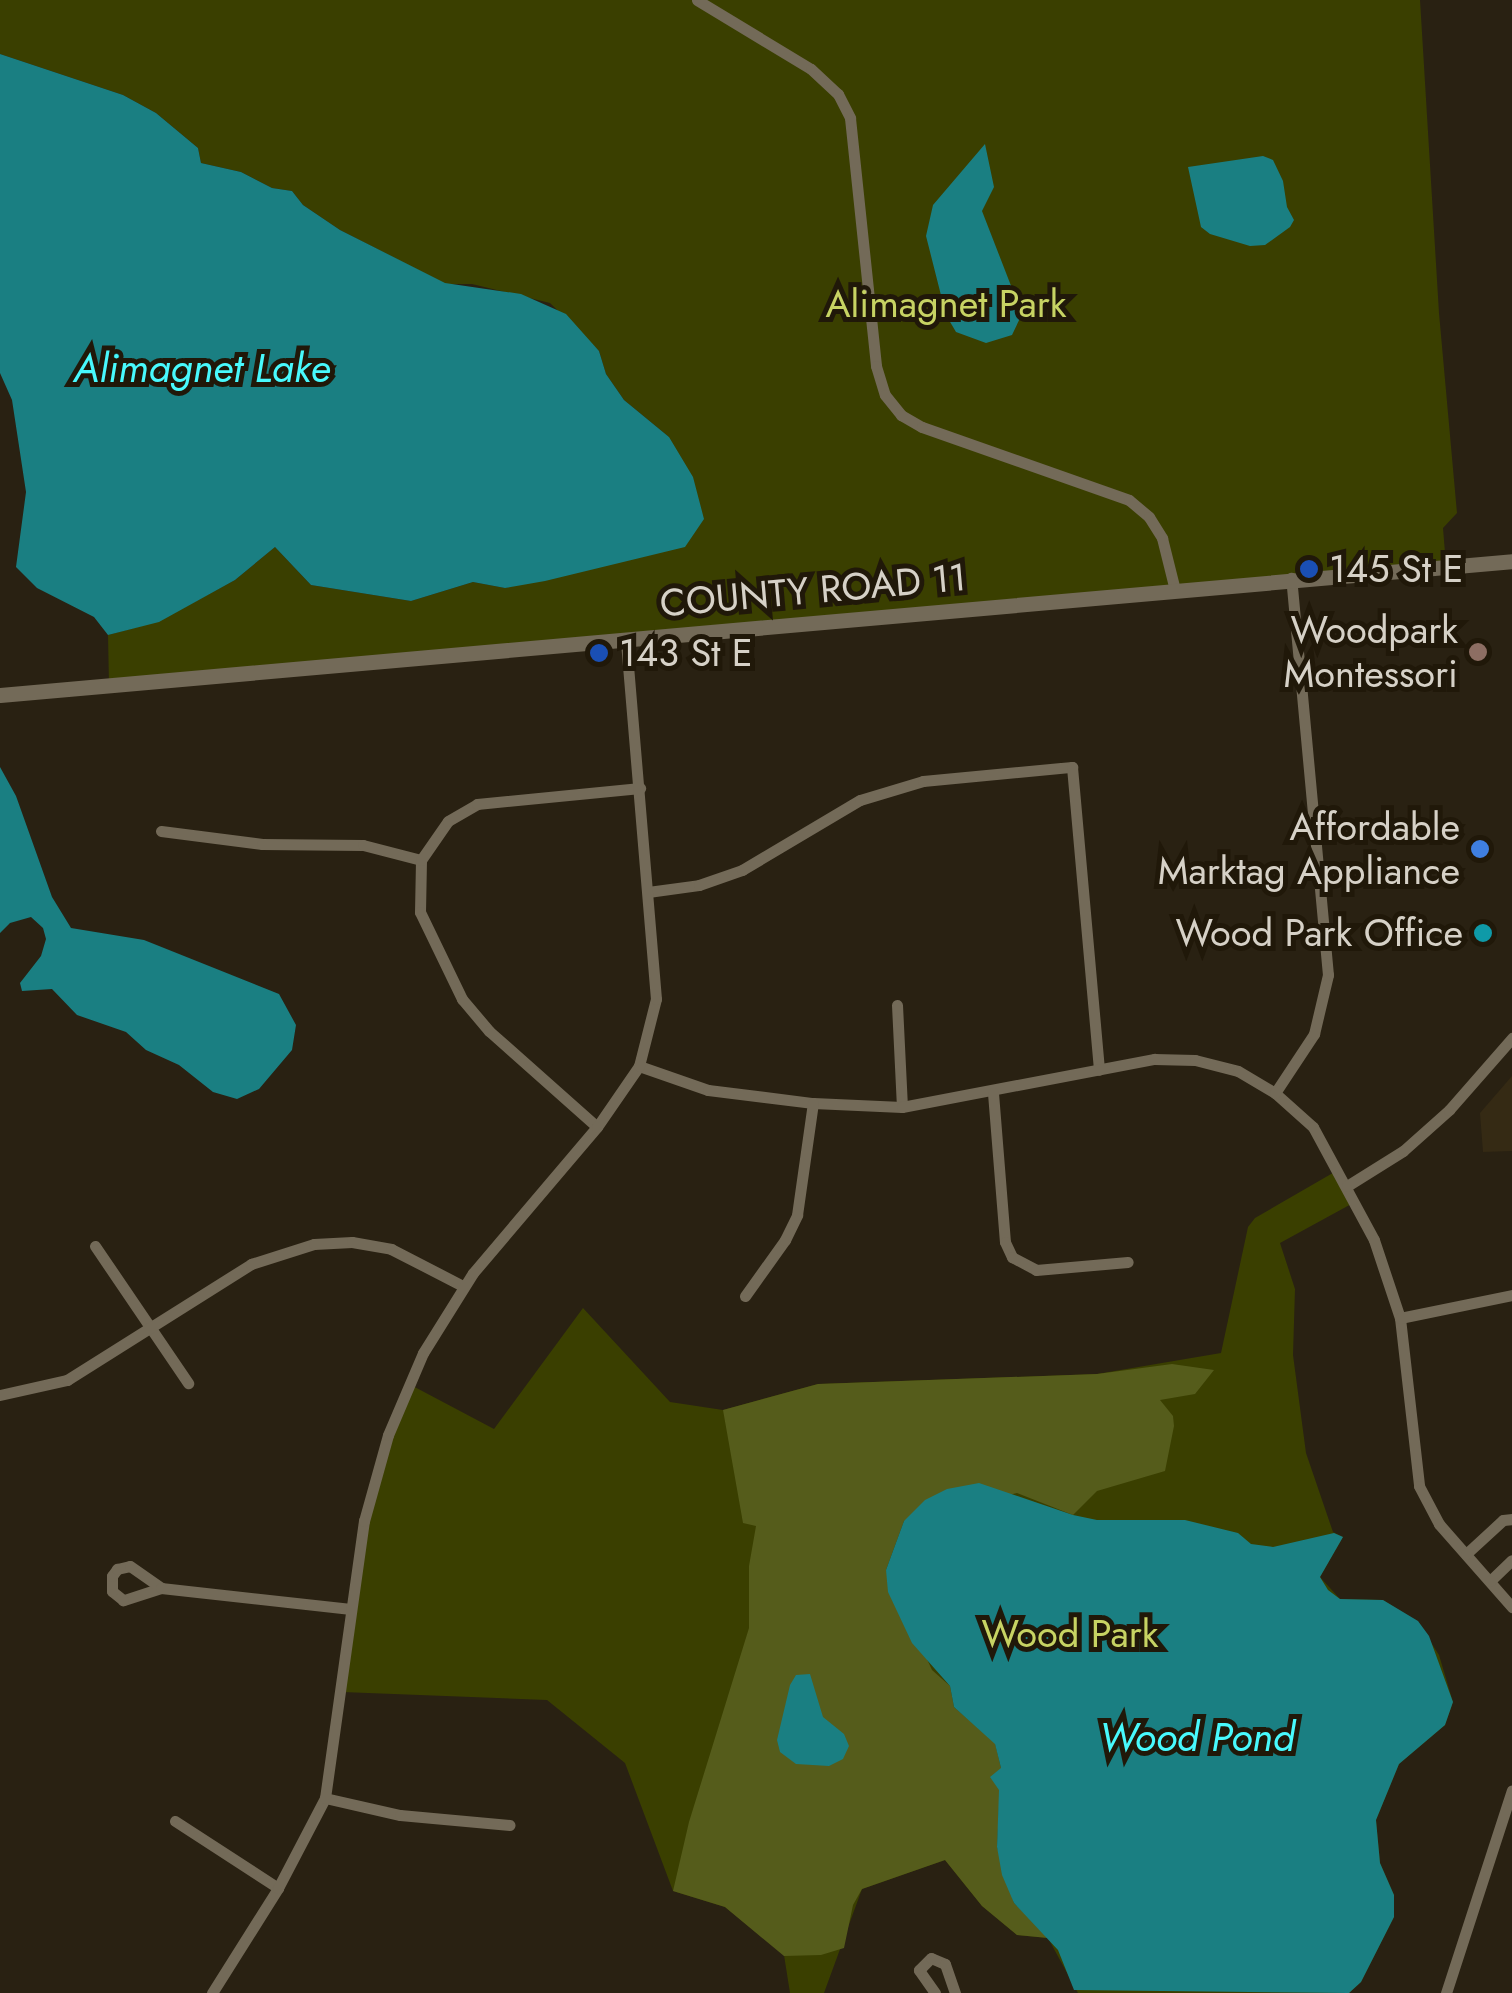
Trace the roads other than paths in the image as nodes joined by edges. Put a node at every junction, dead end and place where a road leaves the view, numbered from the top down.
1 (697, 0) edge
2 (1512, 560) edge
3 (1291, 578) junction
4 (1175, 590) junction
5 (626, 639) junction
6 (0, 695) edge
7 (640, 788) junction
8 (161, 831) dead end
9 (421, 860) junction
10 (648, 892) junction
11 (897, 1004) dead end
12 (1512, 1038) edge
13 (639, 1066) junction
14 (1099, 1070) junction
15 (1275, 1092) junction
16 (993, 1093) junction
17 (813, 1103) junction
18 (902, 1107) junction
19 (597, 1127) junction
20 (1347, 1186) junction
21 (95, 1246) dead end
22 (1128, 1262) dead end
23 (463, 1286) junction
24 (1512, 1295) edge
25 (745, 1296) dead end
26 (1400, 1318) junction
27 (152, 1330) junction
28 (188, 1383) dead end
29 (0, 1395) edge
30 (1512, 1519) edge
31 (1466, 1554) junction
32 (1512, 1560) edge
33 (1490, 1581) junction
34 (161, 1588) dead end
35 (1512, 1607) edge
36 (351, 1609) junction
37 (1512, 1790) edge
38 (325, 1798) junction
39 (175, 1821) dead end
40 (510, 1825) dead end
41 (278, 1888) junction
42 (212, 1993) edge
43 (934, 1993) edge
44 (955, 1993) edge
45 (1446, 1993) edge

1 - 4 street
2 - 3 street, COUNTY ROAD 11
3 - 4 street, COUNTY ROAD 11
3 - 15 street
4 - 5 street, COUNTY ROAD 11
5 - 6 street, COUNTY ROAD 11
5 - 7 street
7 - 9 street
7 - 10 street
8 - 9 street
9 - 19 street
10 - 13 street
10 - 14 street
11 - 18 street
12 - 20 street
13 - 17 street
13 - 19 street
14 - 15 street
14 - 16 street
15 - 20 street
16 - 18 street
16 - 22 street
17 - 18 street
17 - 25 street
19 - 23 street
20 - 26 street
21 - 27 street
23 - 27 street
23 - 36 street
24 - 26 street
26 - 31 street
27 - 28 street
27 - 29 street
30 - 31 street
31 - 33 street
32 - 33 street
33 - 35 street
34 - 36 street
36 - 38 street
37 - 45 street
38 - 40 street
38 - 41 street
39 - 41 street
41 - 42 street
43 - 44 street

